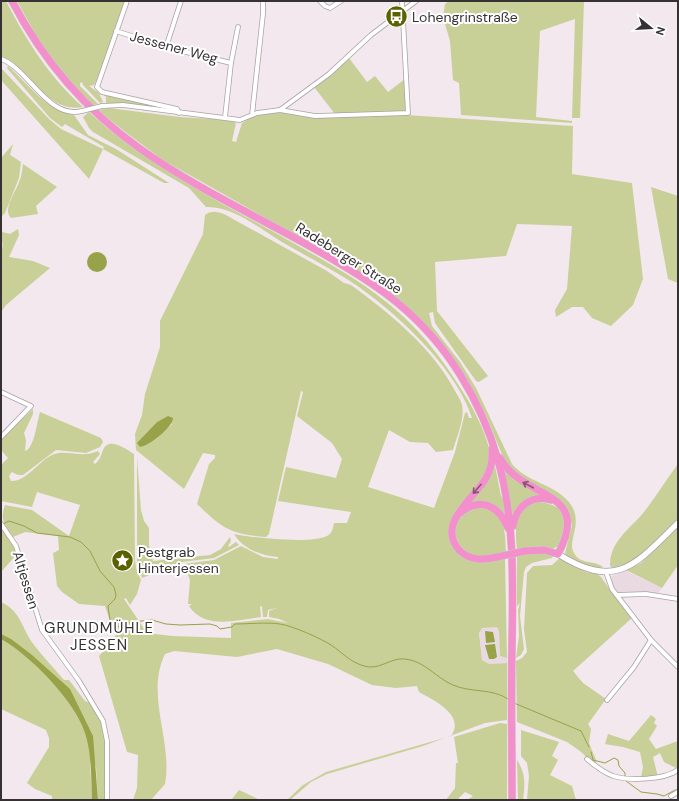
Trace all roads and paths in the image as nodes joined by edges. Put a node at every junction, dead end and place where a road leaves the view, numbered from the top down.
1 (12, 1) edge
2 (127, 1) edge
3 (181, 1) edge
4 (263, 1) edge
5 (320, 1) edge
6 (341, 1) edge
7 (402, 1) edge
8 (416, 1) edge
9 (403, 10) junction
10 (238, 27) dead end
11 (116, 31) junction
12 (166, 47) junction
13 (1, 59) edge
14 (231, 63) junction
15 (280, 110) junction
16 (178, 113) junction
17 (252, 115) junction
18 (226, 118) junction
19 (1, 392) edge
20 (1, 437) edge
21 (491, 440) junction
22 (494, 450) junction
23 (561, 505) junction
24 (456, 517) junction
25 (678, 523) edge
26 (3, 526) edge
27 (511, 536) junction
28 (558, 554) junction
29 (606, 572) junction
30 (617, 595) junction
31 (678, 599) edge
32 (651, 640) junction
33 (678, 667) edge
34 (607, 700) dead end
35 (587, 759) dead end
36 (678, 770) edge
37 (678, 792) edge
38 (671, 796) dead end
39 (107, 800) edge
40 (512, 800) edge

1 - 21 highway, Radeberger Straße
2 - 11 street
3 - 12 street
4 - 17 street
5 - 6 street
7 - 9 street
8 - 9 street
9 - 15 street
9 - 15 street
10 - 14 street
11 - 12 street, Jessener Weg
11 - 16 street
12 - 14 street, Jessener Weg
13 - 16 street, bridge
14 - 18 street
15 - 17 street
16 - 18 street
17 - 18 street
19 - 20 street
21 - 22 highway, Radeberger Straße
21 -> 24 highway
23 -> 22 highway
22 - 27 highway, Radeberger Straße
23 - 27 highway
23 - 28 highway
24 - 27 highway
24 - 28 highway, bridge
25 - 29 street
26 - 39 street, Altjessen
27 - 40 highway
28 - 29 street
29 - 30 street
30 - 31 street
30 - 32 street
32 - 33 street
32 - 34 street
35 - 36 street
37 - 38 street

